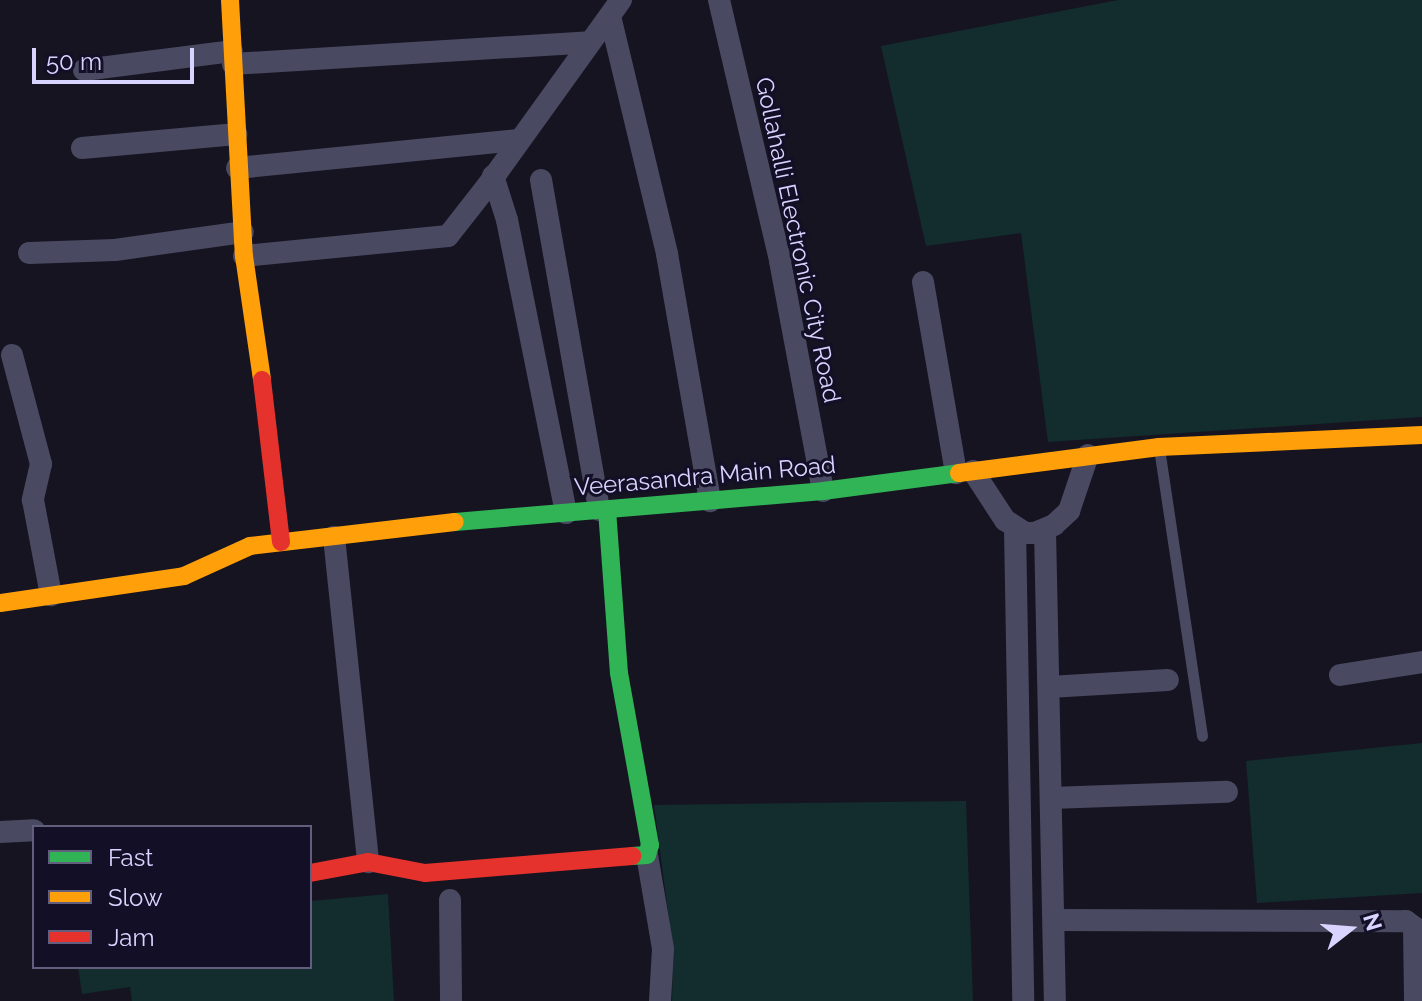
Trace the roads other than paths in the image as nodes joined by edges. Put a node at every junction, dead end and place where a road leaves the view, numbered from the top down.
1 (230, 0) edge
2 (719, 0) edge
3 (615, 8) edge
4 (589, 42) junction
5 (233, 58) junction
6 (84, 70) dead end
7 (236, 134) junction
8 (519, 140) junction
9 (82, 148) dead end
10 (237, 168) junction
11 (493, 176) junction
12 (541, 180) dead end
13 (243, 232) junction
14 (29, 253) dead end
15 (244, 256) junction
16 (923, 282) dead end
17 (12, 355) dead end
18 (1422, 435) edge
19 (1159, 447) junction
20 (1088, 455) junction
21 (964, 472) junction
22 (823, 491) junction
23 (710, 501) junction
24 (603, 510) junction
25 (566, 513) junction
26 (1015, 528) junction
27 (1045, 530) junction
28 (334, 537) junction
29 (281, 542) junction
30 (51, 595) junction
31 (0, 603) edge
32 (1422, 662) edge
33 (1017, 667) junction
34 (1340, 675) dead end
35 (1049, 677) junction
36 (1168, 680) dead end
37 (1202, 736) dead end
38 (1227, 792) dead end
39 (1051, 798) junction
40 (32, 830) edge
41 (0, 832) edge
42 (647, 855) junction
43 (368, 862) junction
44 (312, 873) edge
45 (450, 900) dead end
46 (1054, 920) junction
47 (451, 1001) edge
48 (660, 1001) edge
49 (1023, 1001) edge
50 (1055, 1001) edge
51 (1415, 1001) edge

1 - 5 street
2 - 22 street, Gollahalli Electronic City Road
3 - 4 street
3 - 23 street
4 - 5 street
4 - 8 street
5 - 6 street
5 - 7 street
7 - 9 street
7 - 10 street
8 - 10 street
8 - 11 street
10 - 13 street
11 - 15 street
11 - 25 street
12 - 24 street
13 - 14 street
13 - 15 street
15 - 29 street
16 - 21 street
17 - 30 street
18 - 19 street, Veerasandra Main Road
19 - 20 street, Veerasandra Main Road
19 - 37 lane
20 - 21 street, Veerasandra Main Road
20 - 27 street
21 - 22 street, Veerasandra Main Road
21 - 26 street
22 - 23 street, Veerasandra Main Road
23 - 24 street, Veerasandra Main Road
24 - 25 street, Veerasandra Main Road
24 - 42 street
25 - 28 street, Veerasandra Main Road
26 - 27 street
26 - 33 street
27 - 35 street
28 - 29 street, Veerasandra Main Road
28 - 43 street
29 - 30 street, Veerasandra Main Road
30 - 31 street, Veerasandra Main Road
32 - 34 street
33 - 35 street
33 - 49 street
35 - 36 street
35 - 39 street
38 - 39 street
39 - 46 street
40 - 41 street
42 - 43 street
42 - 48 street
43 - 44 street
45 - 47 street
46 - 50 street
46 - 51 street

